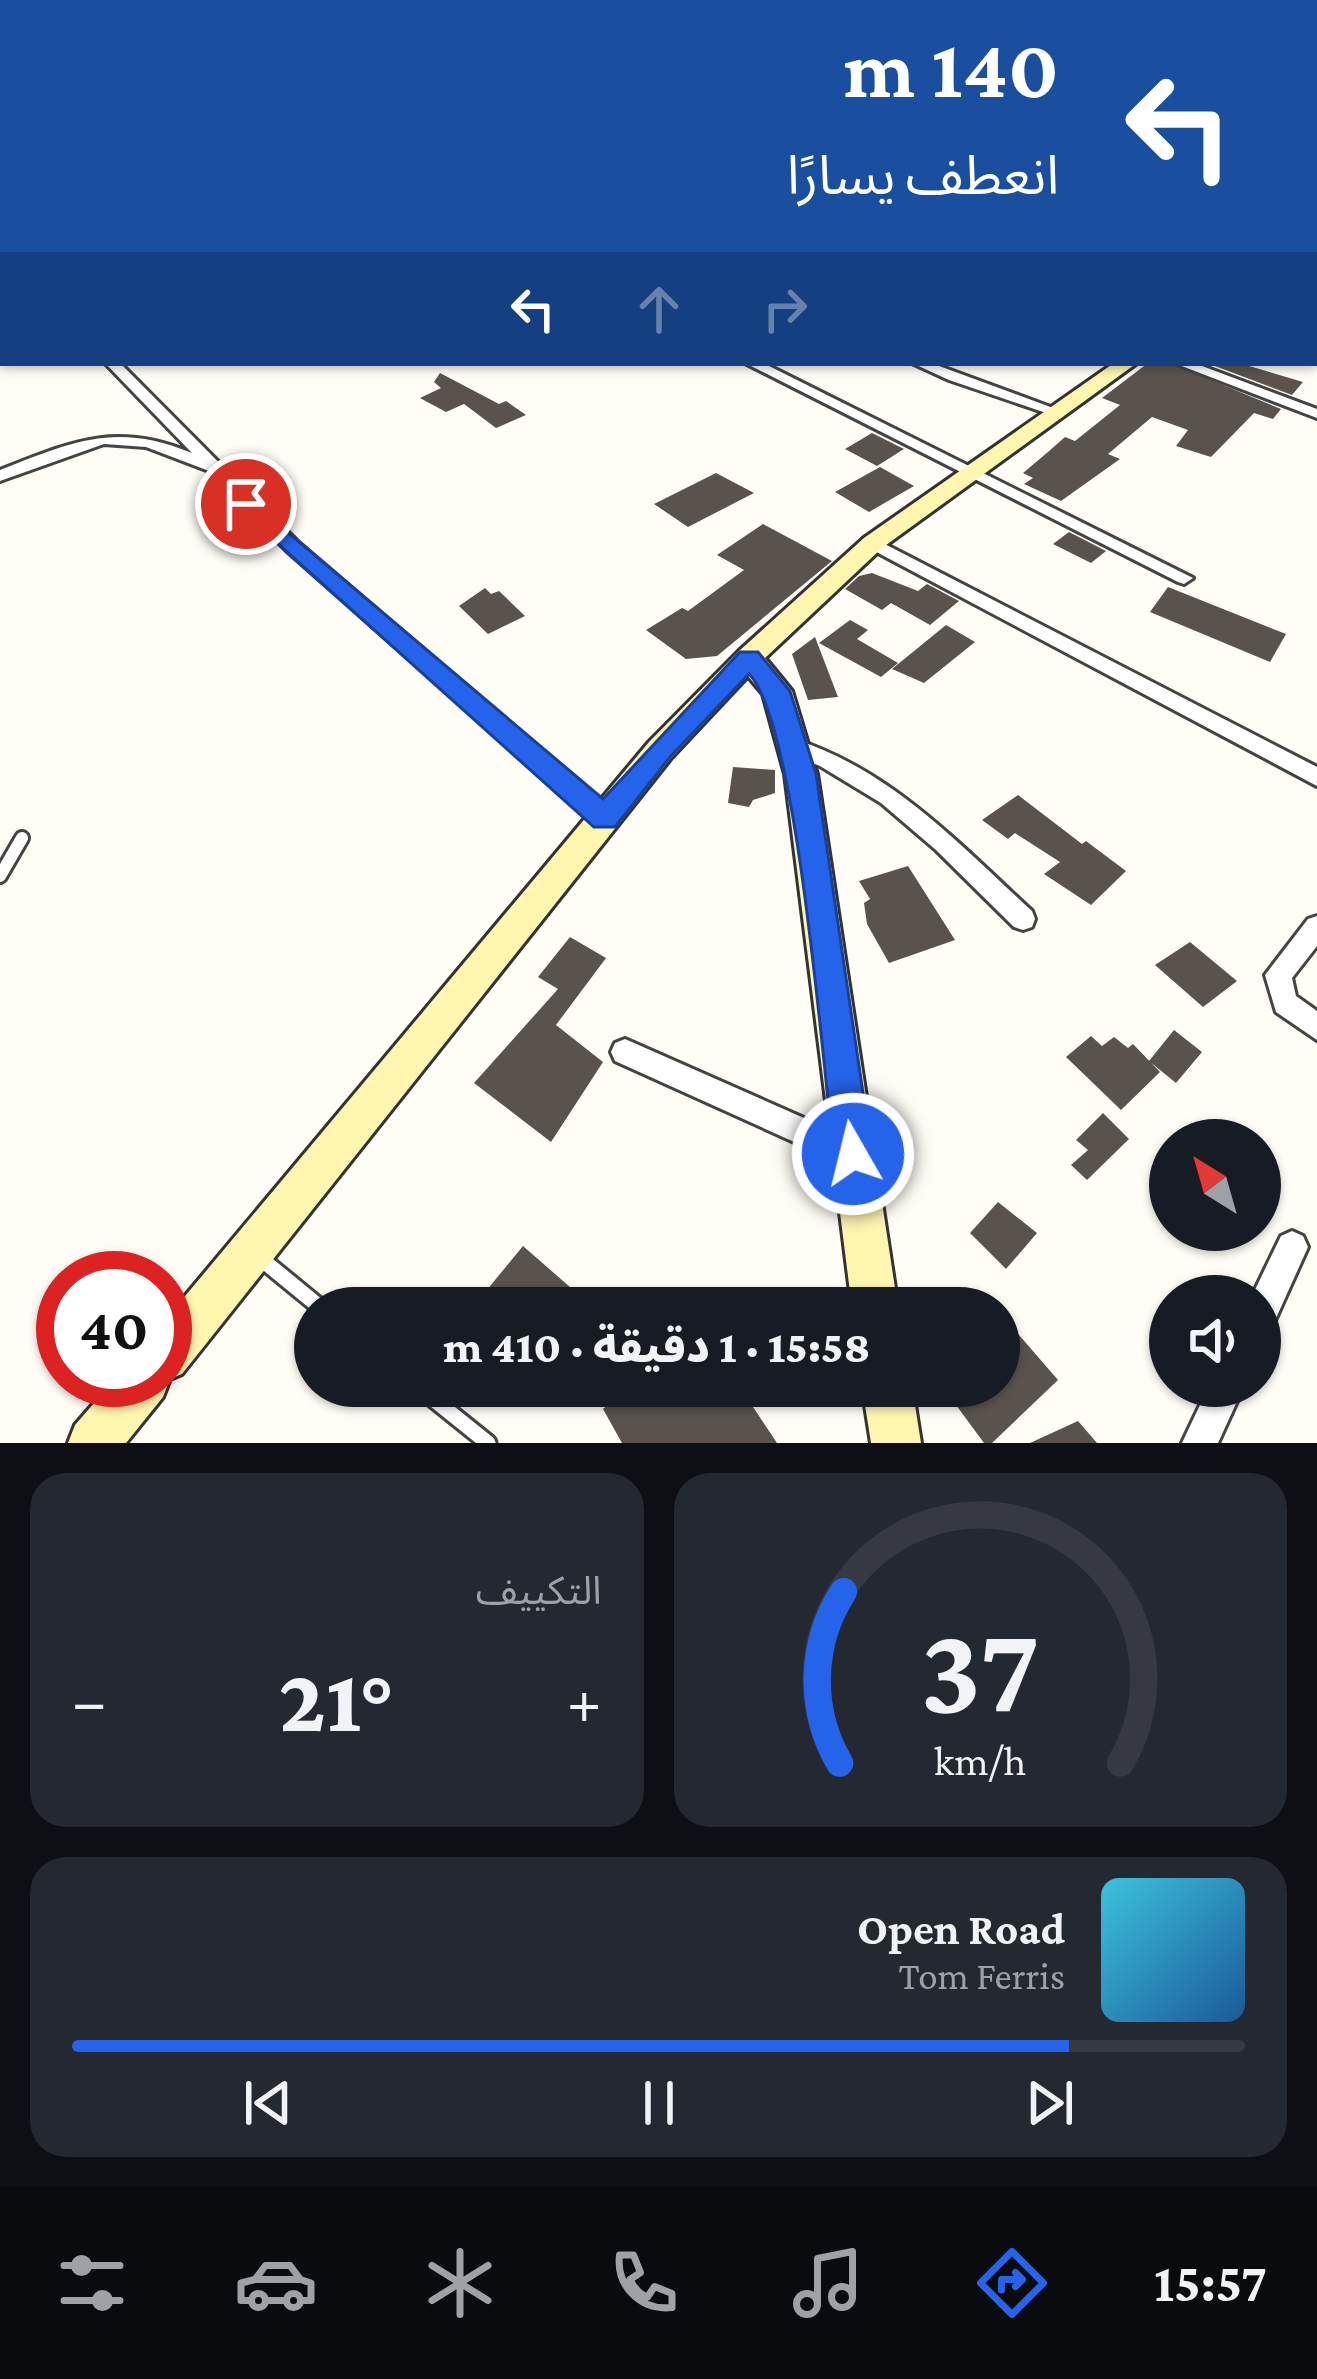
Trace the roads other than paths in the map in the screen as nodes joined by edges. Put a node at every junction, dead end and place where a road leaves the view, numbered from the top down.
1 (115, 366) edge
2 (768, 366) edge
3 (926, 366) edge
4 (1120, 366) edge
5 (1189, 366) edge
6 (1057, 412) junction
7 (1317, 414) edge
8 (219, 471) junction
9 (970, 473) junction
10 (0, 476) edge
11 (873, 543) junction
12 (1184, 578) dead end
13 (749, 658) junction
14 (794, 747) junction
15 (1317, 777) edge
16 (605, 818) junction
17 (22, 838) dead end
18 (0, 876) edge
19 (1023, 919) dead end
20 (1317, 927) edge
21 (1317, 1027) edge
22 (625, 1052) dead end
23 (853, 1154) junction
24 (1292, 1247) dead end
25 (253, 1252) junction
26 (1279, 1275) edge
27 (296, 1287) edge
28 (872, 1287) edge
29 (192, 1325) edge
30 (123, 1407) edge
31 (443, 1407) edge
32 (890, 1407) edge
33 (1217, 1407) edge
34 (93, 1443) edge
35 (488, 1443) edge
36 (896, 1443) edge
37 (1200, 1443) edge

1 - 8 street
2 - 9 street
3 - 6 street
4 - 6 street
5 - 7 street
6 - 9 street
8 - 10 street
8 - 16 street
9 - 11 street
9 - 12 street
11 - 13 street
11 - 15 street
13 - 14 street
13 - 16 street
14 - 19 street
14 - 23 street
16 - 25 street
17 - 18 lane
20 - 21 street
22 - 23 street
23 - 28 street
24 - 26 street
25 - 27 lane
25 - 29 street
30 - 34 street
31 - 35 lane
32 - 36 street
33 - 37 street

